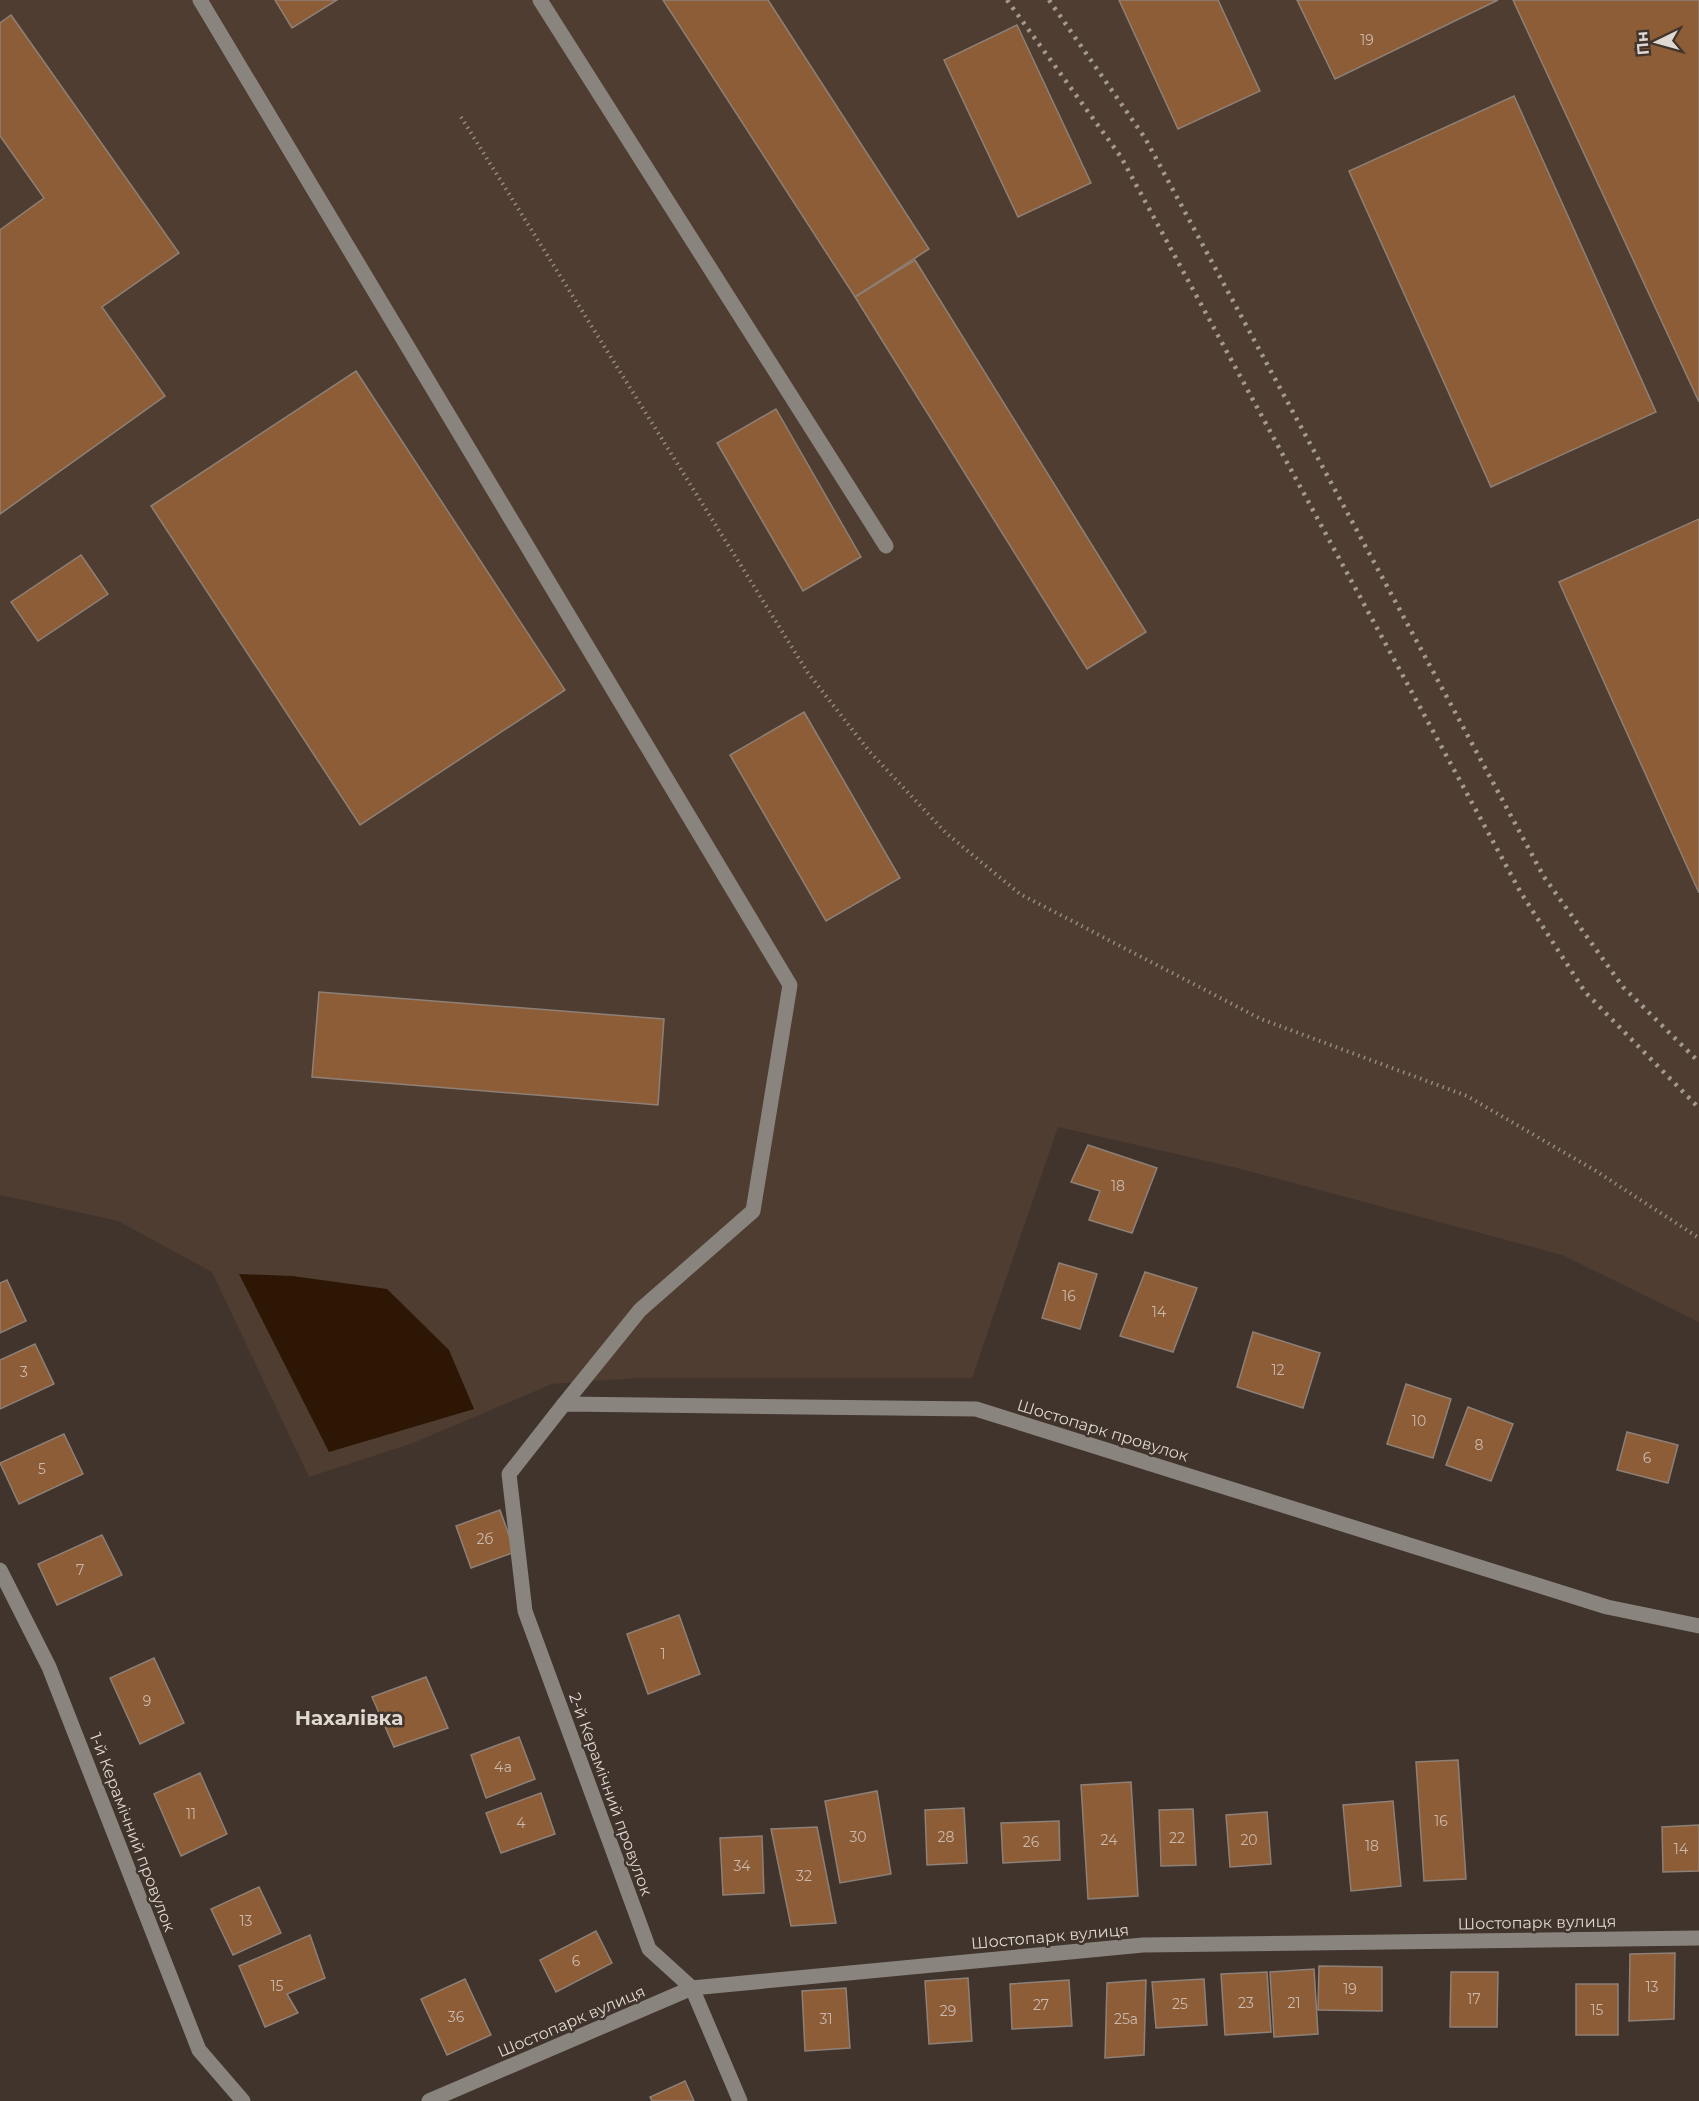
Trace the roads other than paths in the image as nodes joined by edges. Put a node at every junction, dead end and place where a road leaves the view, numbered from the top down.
1 (200, 0) edge
2 (540, 0) edge
3 (886, 546) dead end
4 (564, 1404) junction
5 (0, 1570) edge
6 (1699, 1626) edge
7 (1699, 1938) edge
8 (692, 1988) junction
9 (243, 2101) edge
10 (429, 2101) edge
11 (740, 2101) edge

1 - 4 street
2 - 3 street
4 - 6 street, Шостопарк провулок
4 - 8 street, 2-й Керамічний провулок
5 - 9 street, 1-й Керамічний провулок
7 - 8 street, Шостопарк вулиця
8 - 10 street, Шостопарк вулиця
8 - 11 street, 2-й Керамічний провулок

